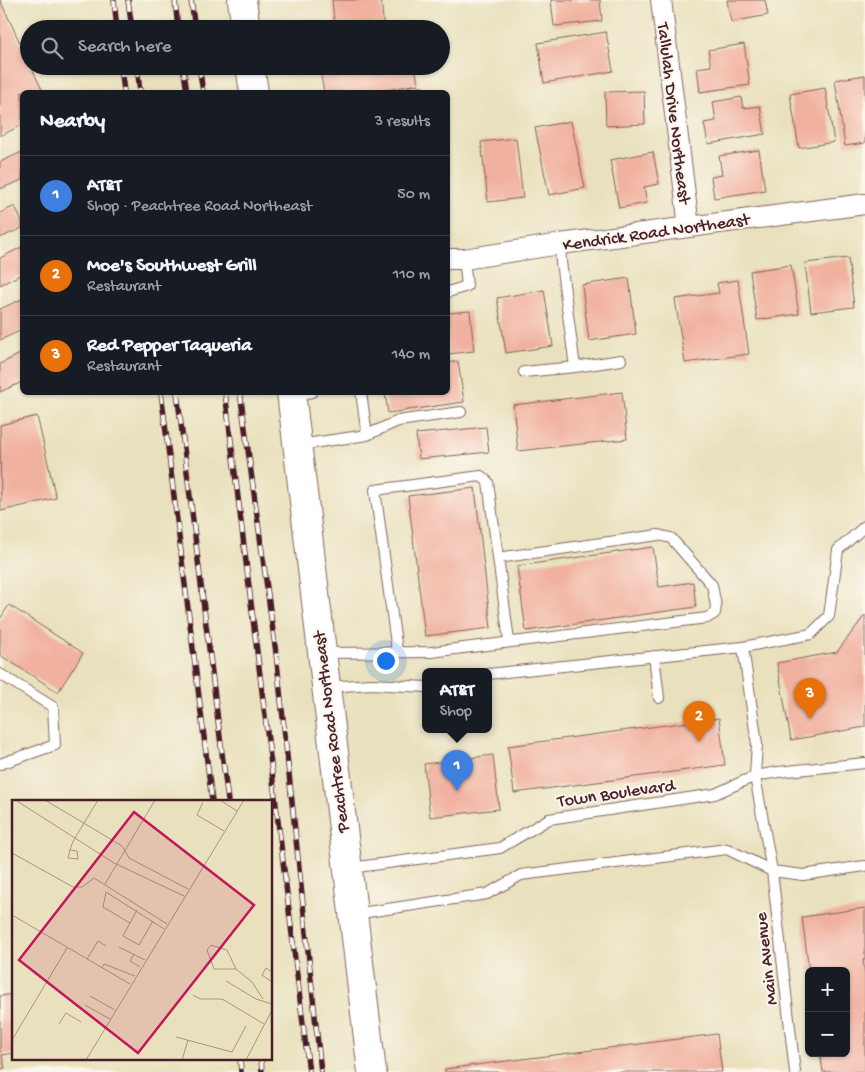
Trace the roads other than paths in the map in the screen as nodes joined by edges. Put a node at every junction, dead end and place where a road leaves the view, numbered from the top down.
1 (242, 0) edge
2 (661, 0) edge
3 (245, 20) edge
4 (251, 75) edge
5 (254, 90) edge
6 (865, 204) edge
7 (689, 227) junction
8 (560, 244) junction
9 (456, 259) edge
10 (450, 291) edge
11 (621, 360) dead end
12 (575, 367) junction
13 (524, 372) dead end
14 (298, 395) edge
15 (361, 395) edge
16 (462, 412) dead end
17 (368, 436) junction
18 (299, 444) junction
19 (865, 526) edge
20 (498, 558) junction
21 (509, 640) junction
22 (742, 647) junction
23 (397, 651) junction
24 (321, 653) junction
25 (654, 656) junction
26 (0, 674) edge
27 (492, 674) edge
28 (324, 687) junction
29 (422, 687) edge
30 (659, 698) dead end
31 (865, 763) edge
32 (0, 764) edge
33 (755, 776) junction
34 (865, 866) edge
35 (346, 868) junction
36 (772, 871) junction
37 (353, 915) junction
38 (372, 1072) edge
39 (795, 1072) edge

1 - 3 highway
2 - 7 street, Tallulah Drive Northeast
4 - 5 highway
6 - 7 street, Kendrick Road Northeast
7 - 8 street, Kendrick Road Northeast
8 - 9 street, Kendrick Road Northeast
8 - 12 lane
9 - 10 lane
11 - 12 lane
12 - 13 lane
14 - 18 highway, Peachtree Road Northeast
15 - 17 lane
16 - 17 lane
17 - 18 lane
18 - 24 highway, Peachtree Road Northeast
19 - 22 lane
20 - 21 lane
20 - 21 lane
20 - 23 lane
21 - 23 lane
22 - 25 lane
22 - 33 lane, Main Avenue
23 - 24 lane
24 - 28 highway, Peachtree Road Northeast
25 - 27 lane
25 - 30 lane
26 - 32 lane
28 - 29 lane
28 - 35 highway, Peachtree Road Northeast
31 - 33 lane, Town Boulevard
33 - 35 lane, Town Boulevard
33 - 36 lane, Main Avenue
34 - 36 lane
35 - 37 highway, Peachtree Road Northeast
36 - 37 lane
36 - 39 lane, Main Avenue
37 - 38 highway, Peachtree Road Northeast

